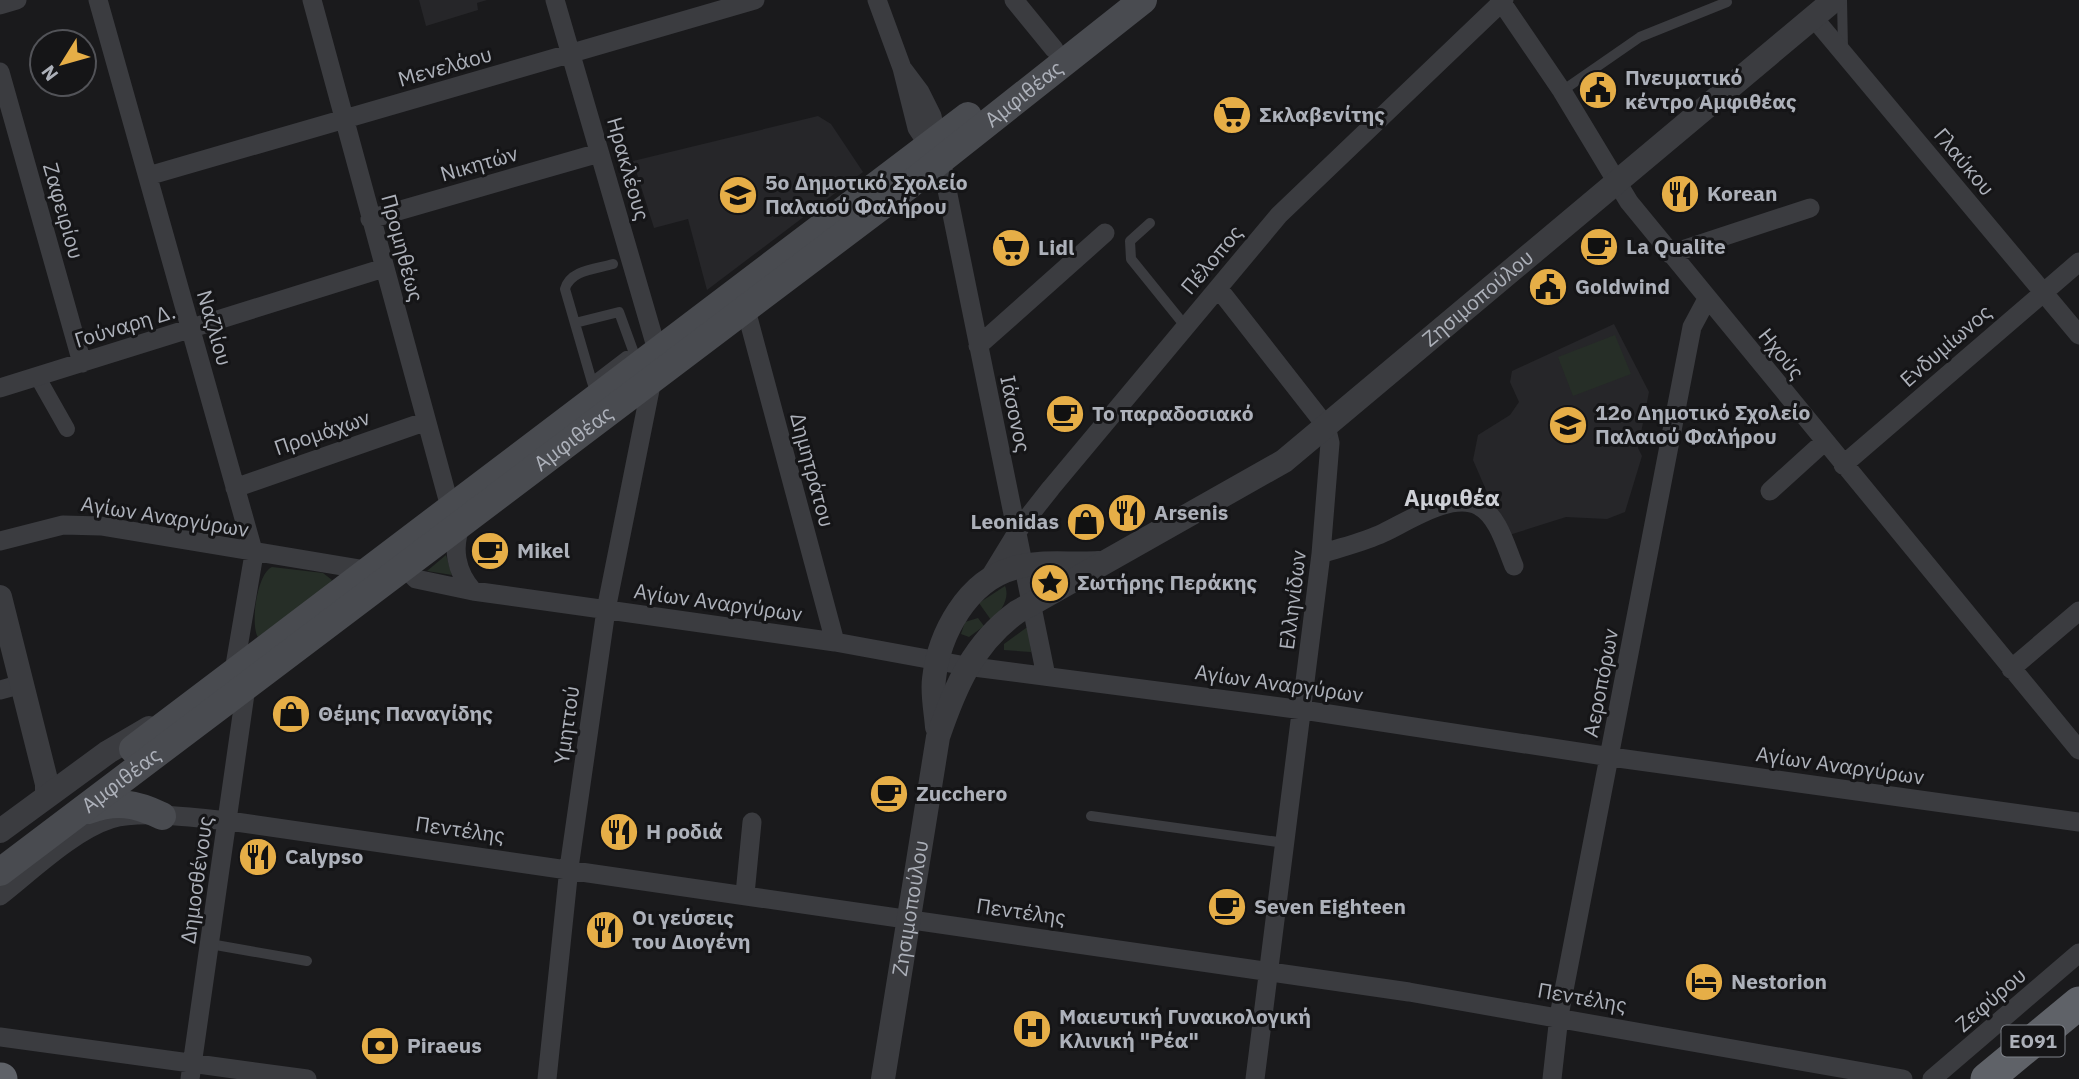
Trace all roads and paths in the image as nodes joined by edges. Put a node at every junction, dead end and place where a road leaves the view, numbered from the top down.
1 (17, 0) edge
2 (98, 0) edge
3 (312, 0) edge
4 (555, 0) edge
5 (755, 0) edge
6 (877, 0) edge
7 (1014, 0) edge
8 (1112, 0) edge
9 (1143, 0) edge
10 (1834, 0) edge
11 (1842, 0) edge
12 (1502, 1) edge
13 (1727, 2) dead end
14 (0, 5) edge
15 (1813, 17) junction
16 (1054, 49) junction
17 (1843, 53) junction
18 (571, 54) junction
19 (0, 72) edge
20 (1562, 92) junction
21 (344, 120) junction
22 (935, 149) junction
23 (599, 153) junction
24 (148, 176) junction
25 (1616, 183) junction
26 (1810, 208) dead end
27 (370, 219) junction
28 (1150, 223) dead end
29 (1105, 233) dead end
30 (1670, 254) junction
31 (2079, 262) edge
32 (613, 264) dead end
33 (384, 268) junction
34 (1218, 288) junction
35 (2044, 293) junction
36 (1707, 299) junction
37 (746, 310) junction
38 (575, 323) junction
39 (1186, 327) junction
40 (190, 329) junction
41 (2079, 335) edge
42 (978, 345) junction
43 (647, 361) junction
44 (82, 363) junction
45 (37, 376) junction
46 (0, 388) edge
47 (594, 389) junction
48 (424, 422) junction
49 (1326, 426) junction
50 (67, 429) dead end
51 (1824, 442) junction
52 (1843, 465) junction
53 (1005, 478) junction
54 (235, 488) junction
55 (1770, 491) dead end
56 (1044, 497) junction
57 (456, 515) junction
58 (1016, 534) junction
59 (0, 541) edge
60 (254, 554) junction
61 (1321, 554) junction
62 (1100, 563) junction
63 (1023, 566) junction
64 (1514, 566) dead end
65 (404, 567) junction
66 (366, 570) junction
67 (988, 580) junction
68 (473, 591) junction
69 (0, 597) edge
70 (1031, 604) junction
71 (606, 610) junction
72 (2079, 611) edge
73 (835, 642) junction
74 (937, 661) junction
75 (966, 666) junction
76 (2011, 669) junction
77 (1046, 676) junction
78 (240, 679) junction
79 (11, 687) edge
80 (1303, 710) junction
81 (170, 719) junction
82 (938, 737) junction
83 (2079, 750) edge
84 (1611, 757) junction
85 (47, 795) junction
86 (78, 813) junction
87 (162, 816) junction
88 (1091, 816) dead end
89 (229, 821) junction
90 (752, 822) dead end
91 (2079, 822) edge
92 (0, 831) edge
93 (1285, 843) junction
94 (0, 850) edge
95 (569, 868) junction
96 (0, 872) edge
97 (745, 894) junction
98 (0, 895) edge
99 (909, 918) junction
100 (210, 944) junction
101 (2079, 953) edge
102 (307, 961) dead end
103 (1270, 971) junction
104 (2079, 1003) edge
105 (1559, 1016) junction
106 (0, 1037) edge
107 (2003, 1069) edge
108 (191, 1070) edge
109 (1873, 1076) edge
110 (307, 1079) edge
111 (547, 1079) edge
112 (883, 1079) edge
113 (1255, 1079) edge
114 (1552, 1079) edge
115 (1903, 1079) edge
116 (1932, 1079) edge

1 - 14 street
2 - 24 street, Ναζλίου
3 - 21 street, Προμηθέως
4 - 18 street, Ηρακλέους
5 - 18 street, Μενελάου
6 - 22 street, Ιάσονος
7 - 16 street
8 - 16 main road, Αμφιθέας
9 - 22 main road, Αμφιθέας
10 - 15 street, Ζησιμοπούλου
11 - 17 lane
12 - 20 street, Ηχούς
12 - 34 street, Πέλοπος
13 - 20 lane
15 - 17 street, Γλαύκου
15 - 25 street, Ζησιμοπούλου
16 - 22 main road, Αμφιθέας
17 - 35 street, Γλαύκου
18 - 21 street, Μενελάου
18 - 23 street, Ηρακλέους
19 - 44 street, Ζαφειρίου
20 - 25 street, Ηχούς
21 - 24 street, Μενελάου
21 - 27 street, Προμηθέως
22 - 37 main road, Αμφιθέας
22 - 42 street, Ιάσονος
22 - 43 main road, Αμφιθέας
23 - 27 street, Νικητών
23 - 43 street, Ηρακλέους
24 - 40 street, Ναζλίου
25 - 30 street, Ηχούς
25 - 49 street, Ζησιμοπούλου
26 - 30 street
27 - 33 street, Προμηθέως
28 - 39 lane
29 - 42 street
30 - 36 street, Ηχούς
31 - 35 street, Ενδυμίωνος
32 - 38 lane
33 - 40 street, Γούναρη Δ.
33 - 48 street, Προμηθέως
34 - 39 street, Πέλοπος
34 - 49 street
35 - 41 street, Γλαύκου
35 - 52 street, Ενδυμίωνος
36 - 51 street, Ηχούς
36 - 84 street, Αεροπόρων
37 - 43 main road, Αμφιθέας
37 - 73 street, Δημητράτου
38 - 43 lane
38 - 47 lane
39 - 56 street, Πέλοπος
40 - 44 street, Γούναρη Δ.
40 - 54 street, Ναζλίου
42 - 53 street, Ιάσονος
43 - 47 main road, Αμφιθέας
43 - 57 main road, Αμφιθέας
43 - 71 street, Υμηττού
44 - 45 street, Γούναρη Δ.
45 - 46 street, Γούναρη Δ.
45 - 50 street
47 - 57 main road, Αμφιθέας
48 - 54 street, Προμάχων
48 - 57 street, Προμηθέως
49 - 61 street, Ελληνίδων
49 - 62 street, Ζησιμοπούλου
51 - 52 street, Ηχούς
51 - 55 street
52 - 76 street, Ηχούς
53 - 56 street
53 - 58 street, Ιάσονος
54 - 60 street, Ναζλίου
56 - 58 street, Πέλοπος
57 - 65 main road, Αμφιθέας
57 - 66 main road, Αμφιθέας
57 - 68 street
58 - 63 street, Ιάσονος
58 - 67 street, Πέλοπος
59 - 60 street, Αγίων Αναργύρων
60 - 66 street, Αγίων Αναργύρων
60 - 78 street, Ναζλίου
61 - 64 street
61 - 80 street, Ελληνίδων
62 - 63 street, Ζησιμοπούλου
62 - 70 street, Ζησιμοπούλου
63 - 67 street, Ζησιμοπούλου
63 - 70 street, Ιάσονος
65 - 68 street, Αγίων Αναργύρων
65 - 78 main road, Αμφιθέας
66 - 78 main road, Αμφιθέας
67 - 74 street, Ζησιμοπούλου
68 - 71 street, Αγίων Αναργύρων
69 - 79 street
70 - 75 street, Ζησιμοπούλου
70 - 77 street, Ιάσονος
71 - 73 street, Αγίων Αναργύρων
71 - 95 street, Υμηττού
72 - 76 street
73 - 74 street, Αγίων Αναργύρων
74 - 75 street, Αγίων Αναργύρων
74 - 82 street, Ζησιμοπούλου
75 - 77 street, Αγίων Αναργύρων
75 - 82 street, Ζησιμοπούλου
76 - 83 street, Ηχούς
77 - 80 street, Αγίων Αναργύρων
78 - 81 main road, Αμφιθέας
78 - 86 main road, Αμφιθέας
78 - 89 street, Δημοσθένους
79 - 85 street
80 - 84 street, Αγίων Αναργύρων
80 - 93 street, Ελληνίδων
81 - 85 street, Αμφιθέας
81 - 94 main road, Αμφιθέας
82 - 99 street, Ζησιμοπούλου
84 - 91 street, Αγίων Αναργύρων
84 - 105 street, Αεροπόρων
85 - 92 street, Αμφιθέας
86 - 87 main road
86 - 96 main road, Αμφιθέας
87 - 89 street, Πεντέλης
87 - 98 street, Αμφιθέας
88 - 93 lane
89 - 95 street, Πεντέλης
89 - 100 street, Δημοσθένους
90 - 97 street
93 - 103 street, Ελληνίδων
95 - 97 street, Πεντέλης
95 - 111 street, Υμηττού
97 - 99 street, Πεντέλης
99 - 103 street, Πεντέλης
99 - 112 street, Ζησιμοπούλου
100 - 102 lane
100 - 108 street, Δημοσθένους
101 - 116 street, Ζεφύρου
103 - 105 street, Πεντέλης
103 - 113 street, Ελληνίδων
104 - 107 highway, ΕΟ91
105 - 109 street, Πεντέλης
105 - 114 street, Αεροπόρων
106 - 108 street
108 - 110 street
109 - 115 street, Πεντέλης

